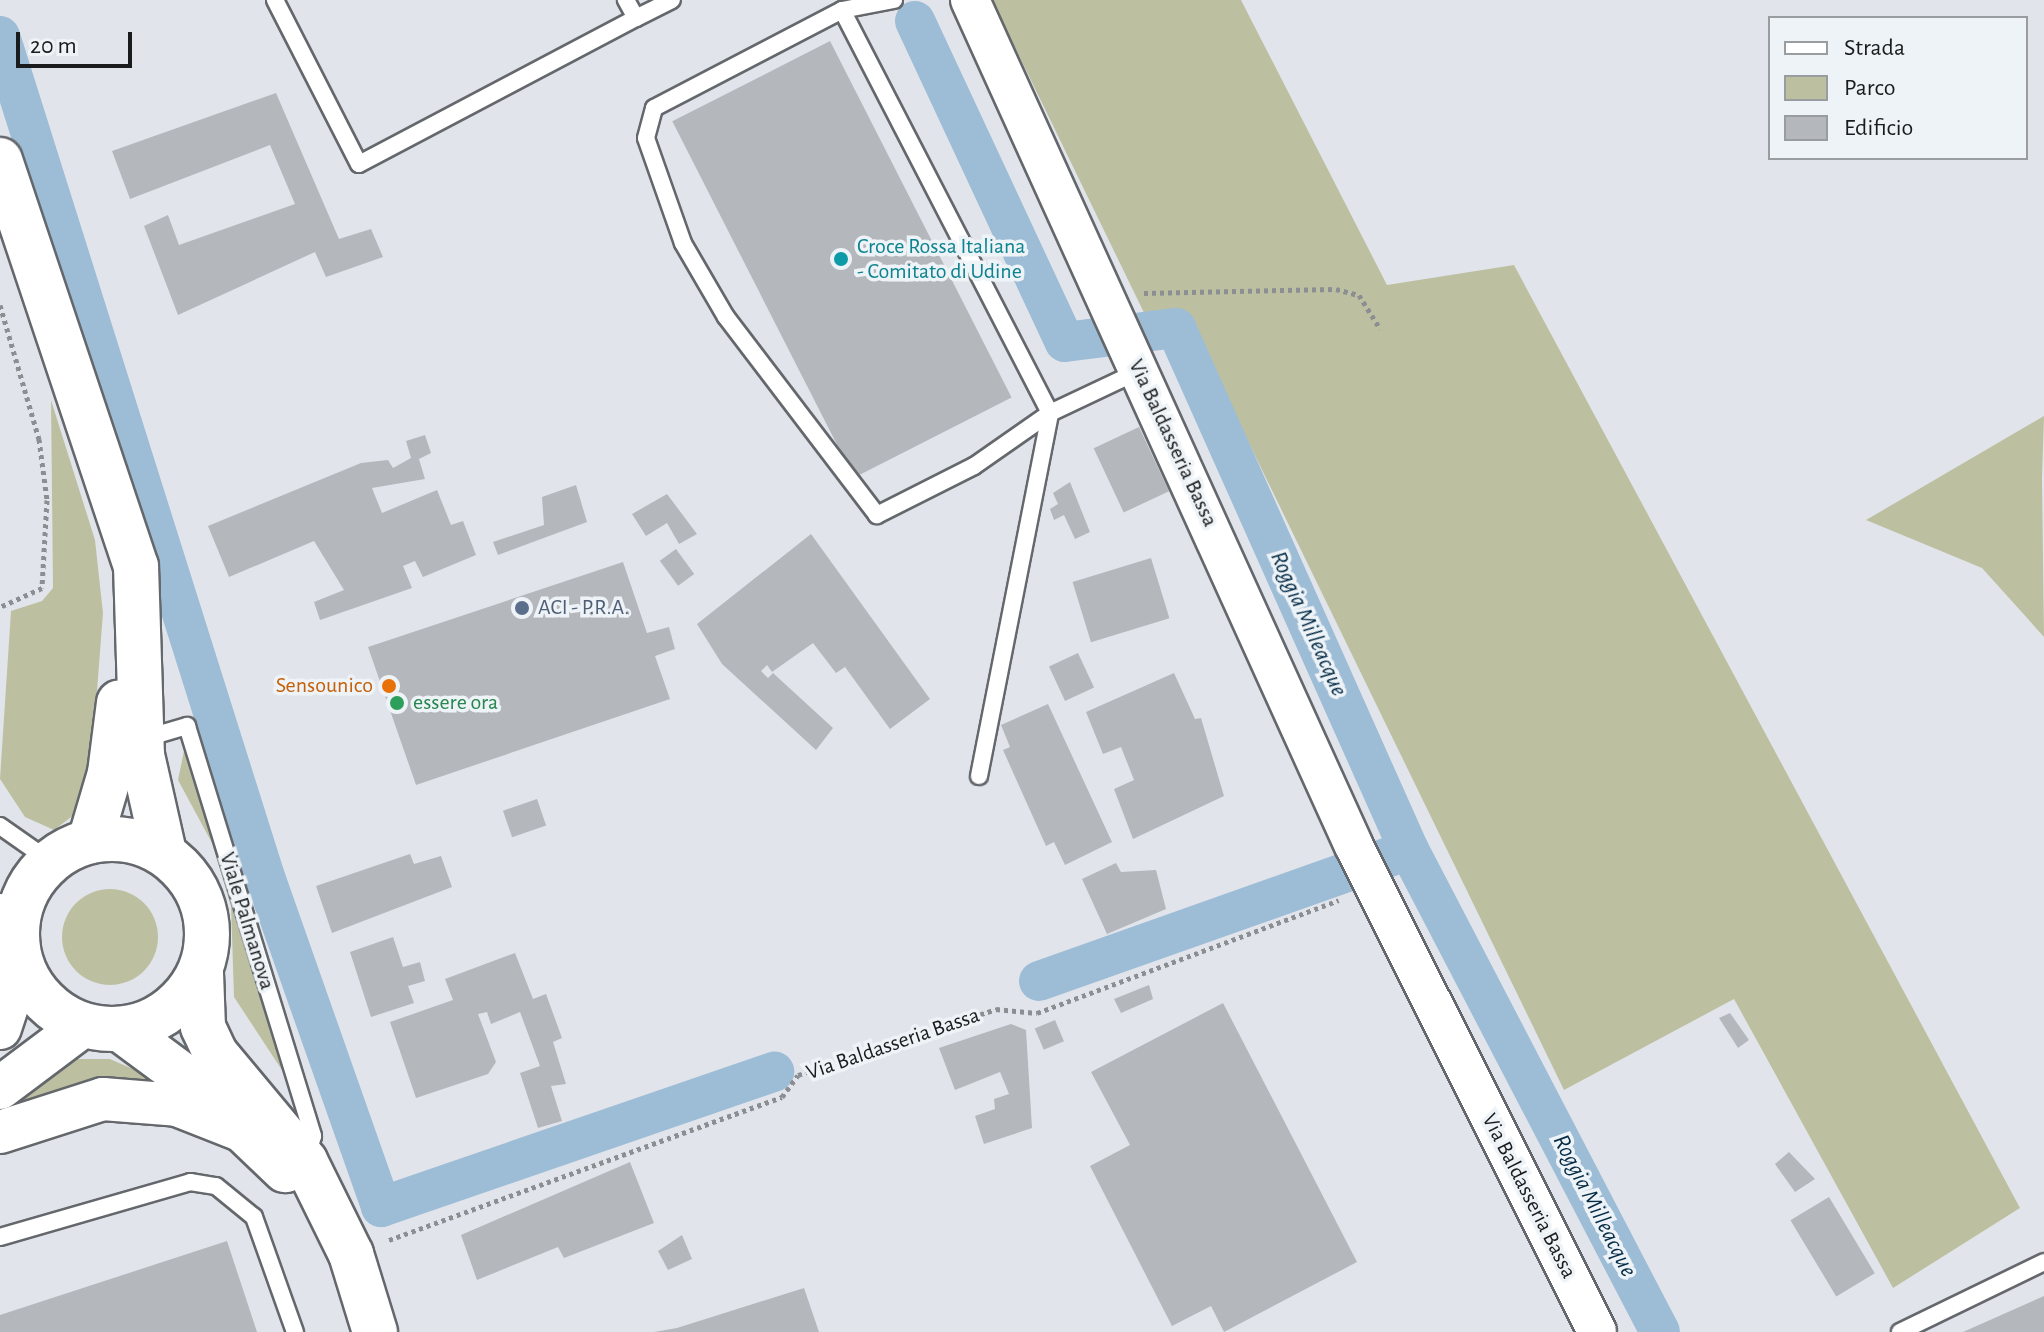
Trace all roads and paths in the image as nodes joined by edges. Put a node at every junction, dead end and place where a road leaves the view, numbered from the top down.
1 (275, 0) edge
2 (626, 0) edge
3 (672, 0) edge
4 (894, 0) edge
5 (970, 0) edge
6 (842, 10) junction
7 (636, 18) junction
8 (0, 160) edge
9 (0, 305) edge
10 (1114, 311) junction
11 (1380, 329) dead end
12 (1138, 367) junction
13 (1050, 413) junction
14 (136, 566) junction
15 (0, 607) edge
16 (141, 739) junction
17 (979, 776) dead end
18 (0, 826) edge
19 (90, 841) junction
20 (164, 853) junction
21 (50, 861) junction
22 (1373, 885) junction
23 (10, 908) edge
24 (21, 964) junction
25 (201, 973) junction
26 (102, 1027) junction
27 (0, 1028) edge
28 (0, 1088) edge
29 (0, 1132) edge
30 (253, 1136) junction
31 (305, 1161) junction
32 (0, 1237) edge
33 (351, 1254) junction
34 (2044, 1262) edge
35 (295, 1332) edge
36 (375, 1332) edge
37 (1597, 1332) edge
38 (1900, 1332) edge

1 - 7 lane
2 - 7 lane
3 - 7 lane
4 - 6 lane
5 - 10 street, Via Baldasseria Bassa
6 - 13 lane
6 - 13 lane
8 - 14 main road
9 - 15 path
10 - 11 path
10 - 12 street, Via Baldasseria Bassa
12 - 13 lane
12 - 22 street, Via Baldasseria Bassa
13 - 17 lane
14 - 16 main road
14 - 19 main road
16 - 20 main road
16 - 31 lane, Viale Palmanova
18 - 21 lane
19 - 20 main road, Viale Palmanova
19 - 21 main road, Viale Palmanova
20 - 25 main road, Viale Palmanova
21 - 23 main road, Viale Palmanova
22 - 33 path, Via Baldasseria Bassa
22 - 37 street, Via Baldasseria Bassa
23 - 24 main road, Viale Palmanova
24 - 26 main road, Viale Palmanova
24 - 27 main road
25 - 26 main road
25 - 31 main road, Viale Palmanova
26 - 28 main road
26 - 30 main road, Viale Palmanova
29 - 30 main road
30 - 33 main road, Viale Palmanova
31 - 33 main road, Viale Palmanova
32 - 35 lane
33 - 36 main road, Viale Palmanova
34 - 38 lane

